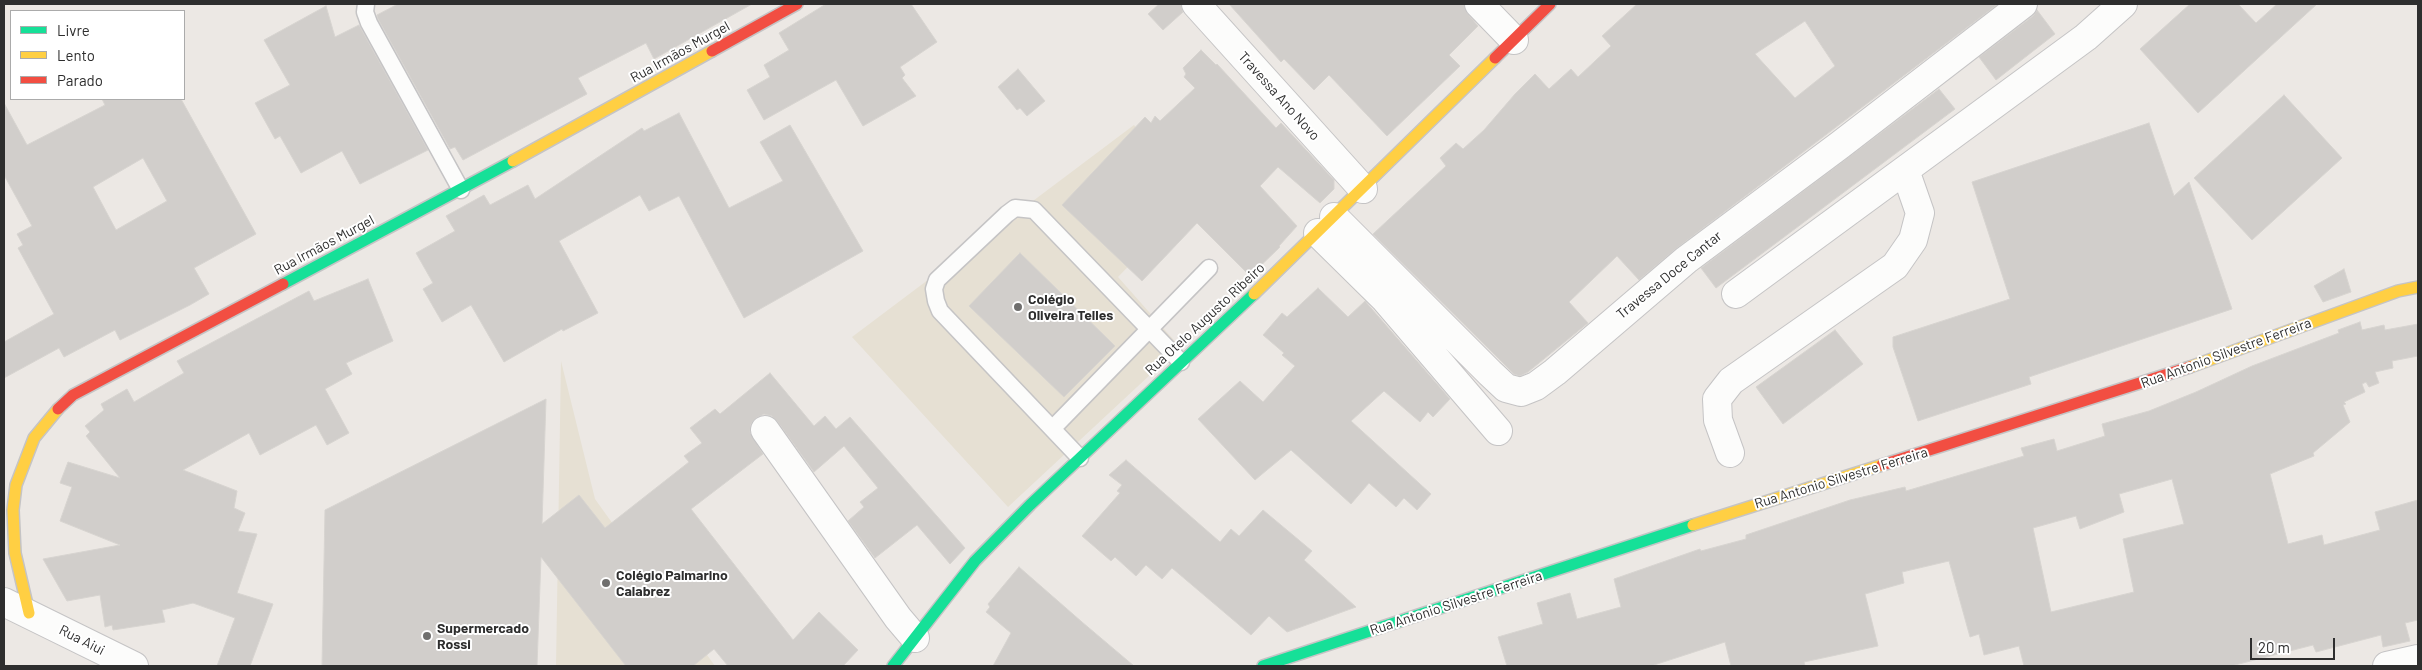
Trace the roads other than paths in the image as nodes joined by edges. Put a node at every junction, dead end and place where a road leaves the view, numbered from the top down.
1 (366, 4) edge
2 (797, 4) edge
3 (1196, 4) edge
4 (1479, 4) edge
5 (1550, 4) edge
6 (2023, 4) edge
7 (2122, 4) edge
8 (1514, 40) junction
9 (1905, 170) junction
10 (1363, 189) junction
11 (461, 190) junction
12 (1326, 225) junction
13 (1209, 268) dead end
14 (2418, 287) edge
15 (1736, 294) dead end
16 (1150, 330) junction
17 (1182, 362) junction
18 (1053, 428) junction
19 (765, 430) dead end
20 (1498, 431) dead end
21 (1730, 453) dead end
22 (1080, 458) junction
23 (4, 602) edge
24 (29, 613) junction
25 (914, 638) junction
26 (2418, 659) edge
27 (134, 666) edge
28 (892, 666) edge
29 (1263, 666) edge
30 (2387, 666) edge

1 - 11 lane
2 - 11 street, Rua Irmãos Murgel
3 - 10 street, Travessa Ano Novo
4 - 8 street
5 - 8 street, Rua Otelo Augusto Ribeiro
6 - 12 street, Travessa Doce Cantar
7 - 9 street
8 - 10 street, Rua Otelo Augusto Ribeiro
9 - 15 street
9 - 21 street
10 - 12 street, Rua Otelo Augusto Ribeiro
11 - 24 street, Rua Irmãos Murgel
12 - 17 street, Rua Otelo Augusto Ribeiro
12 - 20 street
13 - 16 lane
14 - 29 street, Rua Antonio Silvestre Ferreira
16 - 17 lane
16 - 18 lane
16 - 18 lane
17 - 22 street, Rua Otelo Augusto Ribeiro
18 - 22 lane
19 - 25 street
22 - 25 street, Rua Otelo Augusto Ribeiro
23 - 24 street, Rua Aiui
24 - 27 street, Rua Aiui
25 - 28 street, Rua Otelo Augusto Ribeiro
26 - 30 street

